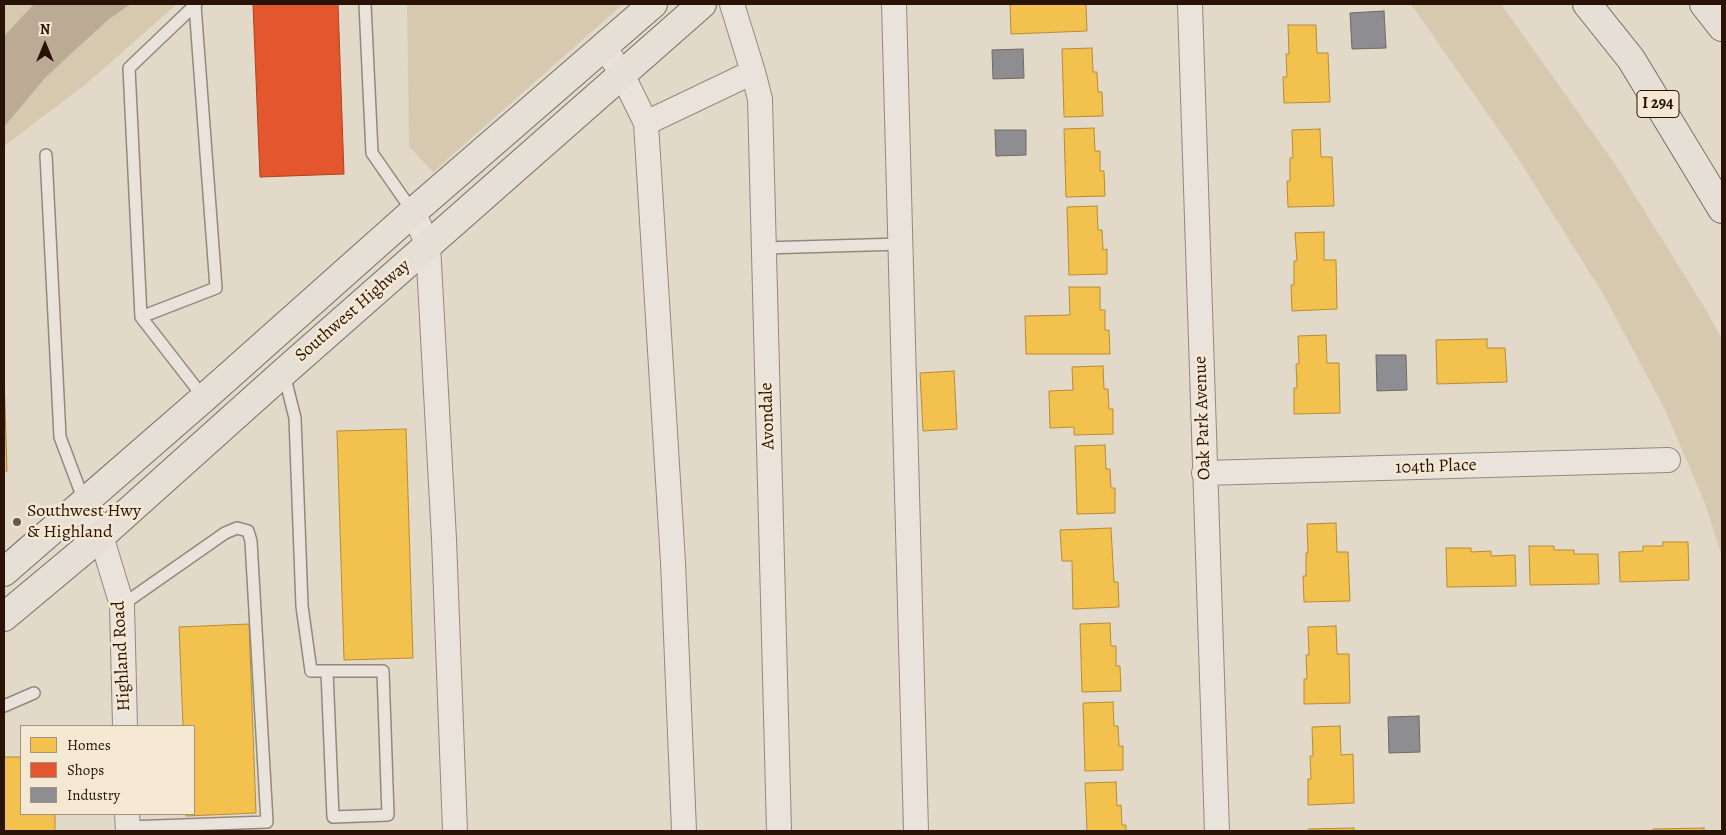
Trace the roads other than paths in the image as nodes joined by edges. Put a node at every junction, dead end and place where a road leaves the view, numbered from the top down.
1 (196, 4) edge
2 (365, 4) edge
3 (653, 4) edge
4 (702, 4) edge
5 (732, 4) edge
6 (894, 4) edge
7 (1190, 4) edge
8 (1587, 4) edge
9 (1704, 4) edge
10 (1722, 27) edge
11 (603, 46) junction
12 (753, 72) junction
13 (622, 74) junction
14 (646, 123) junction
15 (46, 155) dead end
16 (1722, 209) edge
17 (413, 212) junction
18 (901, 244) junction
19 (428, 246) junction
20 (764, 248) junction
21 (142, 318) junction
22 (284, 372) junction
23 (204, 398) junction
24 (1668, 460) dead end
25 (1204, 473) junction
26 (85, 502) junction
27 (101, 536) junction
28 (4, 572) edge
29 (122, 605) junction
30 (4, 617) edge
31 (327, 671) junction
32 (34, 693) dead end
33 (4, 706) edge
34 (125, 725) edge
35 (128, 824) edge
36 (455, 831) edge
37 (684, 831) edge
38 (779, 831) edge
39 (916, 831) edge
40 (1217, 831) edge

1 - 21 lane
1 - 21 lane
2 - 17 lane
3 - 11 main road, Southwest Highway
4 - 13 main road, Southwest Highway
5 - 12 street, Avondale
6 - 18 street
7 - 25 street, Oak Park Avenue
8 - 16 main road, I 294
9 - 10 main road
11 - 13 street
11 - 17 main road, Southwest Highway
12 - 14 street
12 - 20 street, Avondale
13 - 14 street
13 - 19 main road, Southwest Highway
14 - 37 street
15 - 26 lane
17 - 19 street
17 - 23 main road, Southwest Highway
18 - 20 lane
18 - 39 street
19 - 22 main road, Southwest Highway
19 - 36 street
20 - 38 street, Avondale
21 - 23 lane
22 - 27 main road, Southwest Highway
22 - 31 lane
23 - 26 main road, Southwest Highway
24 - 25 street, 104th Place
25 - 40 street, Oak Park Avenue
26 - 27 street, Highland Road
26 - 28 main road, Southwest Highway
27 - 29 street, Highland Road
27 - 30 main road, Southwest Highway
29 - 34 street, Highland Road
29 - 35 lane
31 - 31 lane
32 - 33 lane

